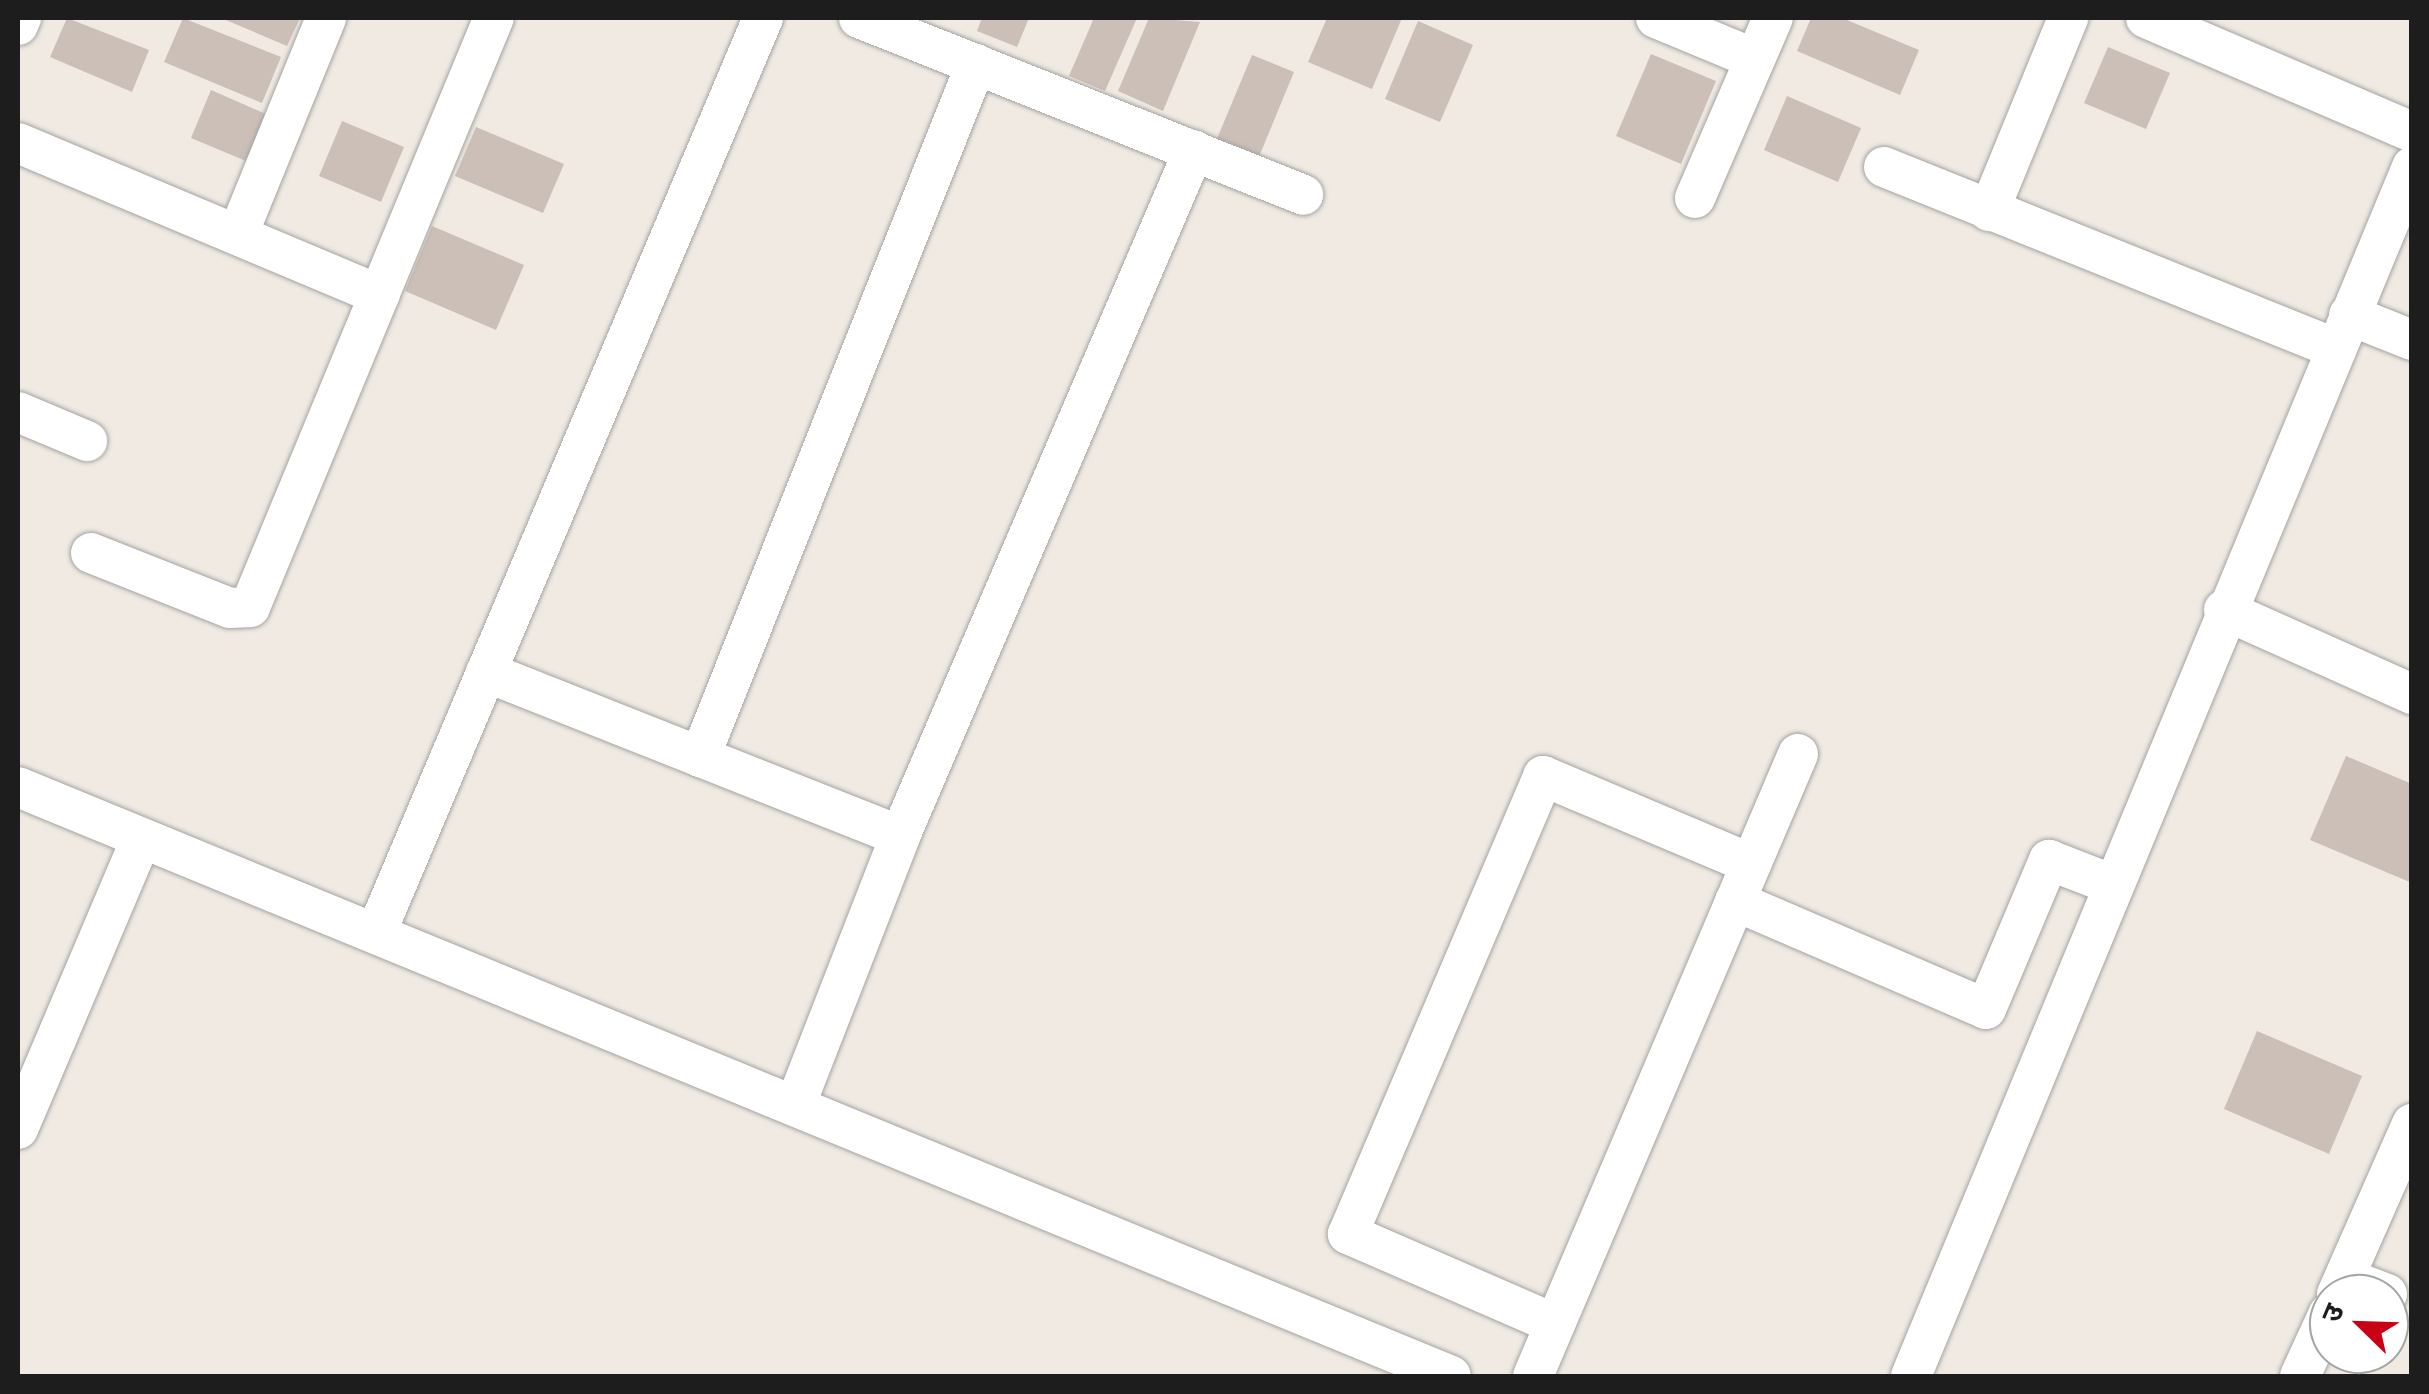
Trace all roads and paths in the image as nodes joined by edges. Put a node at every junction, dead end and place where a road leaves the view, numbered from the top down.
1 (20, 18) edge
2 (326, 18) edge
3 (494, 18) edge
4 (763, 18) edge
5 (860, 18) edge
6 (1656, 18) edge
7 (1773, 18) edge
8 (2068, 18) edge
9 (2146, 18) edge
10 (18, 25) edge
11 (1755, 59) junction
12 (976, 64) junction
13 (2412, 132) edge
14 (18, 142) edge
15 (1194, 150) junction
16 (1884, 167) dead end
17 (2411, 171) edge
18 (1303, 196) dead end
19 (1695, 198) dead end
20 (1989, 211) junction
21 (238, 234) junction
22 (379, 295) junction
23 (2342, 332) junction
24 (2412, 340) edge
25 (18, 412) edge
26 (88, 441) dead end
27 (92, 553) dead end
28 (2224, 610) junction
29 (486, 672) junction
30 (2412, 694) edge
31 (1798, 754) dead end
32 (700, 757) junction
33 (18, 788) edge
34 (900, 836) junction
35 (142, 839) junction
36 (1743, 882) junction
37 (2111, 884) junction
38 (376, 933) junction
39 (795, 1106) junction
40 (2412, 1124) edge
41 (18, 1129) edge
42 (2346, 1274) edge
43 (1556, 1324) junction
44 (1450, 1376) edge
45 (1533, 1376) edge
46 (1911, 1376) edge

1 - 10 street
2 - 21 street
3 - 22 street
4 - 29 street
5 - 12 street
6 - 11 street
7 - 11 street
8 - 20 street
9 - 13 street
11 - 19 street
12 - 15 street
12 - 32 street
14 - 21 street
15 - 18 street
15 - 34 street
16 - 20 street
17 - 23 street
20 - 23 street
21 - 22 street
22 - 27 street
23 - 24 street
23 - 28 street
25 - 26 street
28 - 30 street
28 - 37 street
29 - 32 street
29 - 38 street
31 - 36 street
32 - 34 street
33 - 35 street
34 - 39 street
35 - 38 street
35 - 41 street
36 - 37 street
36 - 43 street
36 - 43 street
37 - 46 street
38 - 39 street
39 - 44 street
40 - 42 street
43 - 45 street

